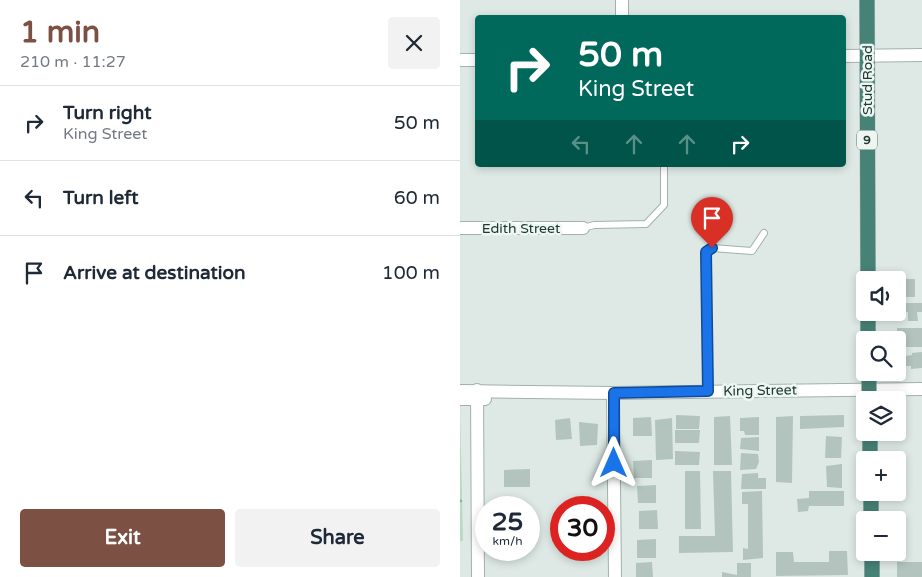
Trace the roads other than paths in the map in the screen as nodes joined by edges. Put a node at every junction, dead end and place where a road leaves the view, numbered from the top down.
1 (622, 0) edge
2 (867, 0) edge
3 (622, 15) edge
4 (846, 56) edge
5 (867, 56) junction
6 (922, 56) edge
7 (460, 60) edge
8 (475, 60) edge
9 (664, 167) edge
10 (460, 228) edge
11 (583, 228) joint
12 (764, 233) dead end
13 (868, 271) edge
14 (922, 389) edge
15 (460, 390) edge
16 (708, 391) junction
17 (901, 391) edge
18 (614, 393) junction
19 (856, 394) edge
20 (477, 395) junction
21 (460, 399) edge
22 (872, 561) edge
23 (478, 577) edge
24 (615, 577) edge
25 (872, 577) edge

1 - 3 street
2 - 5 highway, Stud Road / 9
4 - 5 street
5 - 6 street
5 - 13 highway, Stud Road / 9
7 - 8 street
9 - 11 lane
10 - 11 street, Edith Street
12 - 16 lane
14 - 17 street, King Street
15 - 20 street, King Street
16 - 18 street, King Street
16 - 19 street, King Street
18 - 20 street, King Street
18 - 24 street
20 - 21 street, King Street
20 - 23 street
22 - 25 highway

